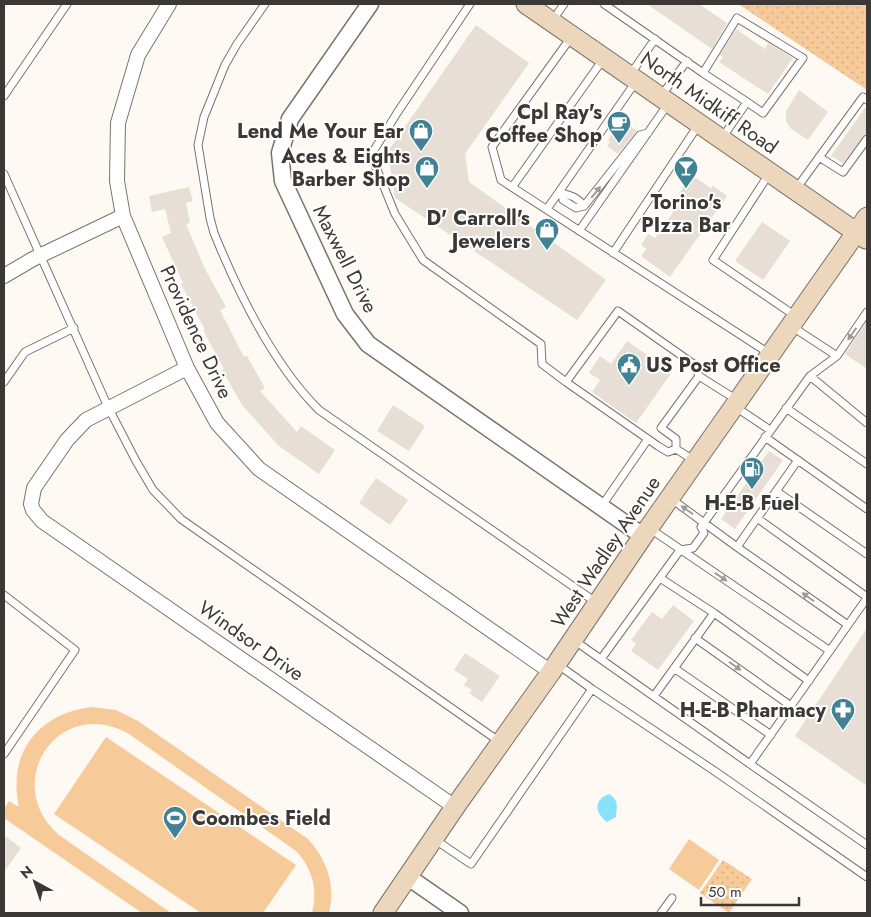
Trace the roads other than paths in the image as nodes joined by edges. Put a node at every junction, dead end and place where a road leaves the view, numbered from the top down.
1 (67, 4) edge
2 (169, 4) edge
3 (265, 4) edge
4 (370, 4) edge
5 (470, 4) edge
6 (528, 4) edge
7 (564, 4) edge
8 (604, 4) edge
9 (552, 21) junction
10 (572, 36) junction
11 (655, 39) junction
12 (604, 58) junction
13 (687, 61) junction
14 (703, 73) junction
15 (633, 78) junction
16 (4, 96) edge
17 (665, 100) junction
18 (867, 100) edge
19 (747, 102) junction
20 (700, 124) junction
21 (648, 134) junction
22 (722, 139) junction
23 (867, 139) edge
24 (819, 157) junction
25 (770, 172) junction
26 (4, 174) edge
27 (513, 186) junction
28 (796, 190) junction
29 (560, 192) junction
30 (547, 208) junction
31 (123, 216) junction
32 (864, 229) edge
33 (579, 231) junction
34 (613, 253) junction
35 (41, 255) junction
36 (4, 276) edge
37 (867, 312) edge
38 (794, 321) junction
39 (74, 328) junction
40 (770, 354) junction
41 (837, 356) junction
42 (187, 368) junction
43 (699, 376) junction
44 (810, 376) junction
45 (4, 382) edge
46 (566, 382) junction
47 (736, 403) junction
48 (108, 407) junction
49 (786, 408) junction
50 (867, 423) edge
51 (770, 430) junction
52 (765, 438) junction
53 (648, 439) junction
54 (676, 450) junction
55 (798, 460) junction
56 (695, 461) junction
57 (867, 464) edge
58 (776, 491) junction
59 (670, 498) junction
60 (601, 507) junction
61 (867, 509) edge
62 (757, 518) junction
63 (704, 522) junction
64 (646, 532) junction
65 (737, 547) junction
66 (680, 550) junction
67 (867, 554) edge
68 (660, 578) junction
69 (4, 595) edge
70 (867, 597) edge
71 (597, 603) junction
72 (714, 613) junction
73 (848, 625) junction
74 (696, 638) junction
75 (573, 640) junction
76 (830, 651) junction
77 (601, 659) junction
78 (554, 668) junction
79 (674, 668) junction
80 (808, 681) junction
81 (592, 689) junction
82 (654, 696) junction
83 (792, 706) junction
84 (771, 735) junction
85 (501, 743) junction
86 (4, 754) edge
87 (750, 764) junction
88 (455, 807) junction
89 (434, 839) junction
90 (867, 845) edge
91 (408, 877) junction
92 (867, 877) edge
93 (672, 898) dead end
94 (383, 913) edge
95 (460, 913) edge
96 (661, 913) edge

1 - 16 lane
2 - 31 street, Providence Drive
3 - 71 lane
4 - 60 street, Maxwell Drive
5 - 46 lane
6 - 9 main road, North Midkiff Road
7 - 9 lane
8 - 11 lane
9 - 10 main road, North Midkiff Road
10 - 12 main road, North Midkiff Road
10 - 27 lane
11 - 13 lane
11 - 15 lane
12 - 15 main road, North Midkiff Road
12 - 27 lane
13 - 14 lane
13 - 17 lane
14 - 19 lane
14 - 19 lane
15 - 17 main road, North Midkiff Road
15 - 29 lane
17 - 20 main road, North Midkiff Road
17 - 21 lane
18 - 24 lane
19 - 22 lane
20 - 22 main road, North Midkiff Road
20 - 34 lane
29 -> 21 lane
21 - 33 lane
22 - 25 main road, North Midkiff Road
23 - 24 lane
24 - 28 lane
25 - 28 main road, North Midkiff Road
25 - 38 lane
26 - 35 lane
27 - 30 lane
28 - 32 main road, North Midkiff Road
29 - 30 lane
30 - 33 lane
31 - 35 street
31 - 42 street, Providence Drive
32 - 38 main road, West Wadley Avenue
33 - 34 lane
34 - 40 lane
35 - 36 street
35 - 39 lane
37 -> 41 lane
38 - 40 main road, West Wadley Avenue
38 - 41 lane
39 - 45 lane
39 - 48 lane
40 - 47 main road, West Wadley Avenue
41 - 44 lane
42 - 48 street
42 - 78 street, Providence Drive
43 - 46 lane
43 - 47 lane
43 - 54 lane
44 - 49 lane
44 - 50 lane
46 - 53 lane
47 - 51 lane
47 - 56 main road, West Wadley Avenue
48 - 85 lane
48 - 88 street, Windsor Drive
49 - 51 lane
49 - 57 lane
51 - 52 lane
52 - 55 lane
52 - 63 lane
53 - 54 lane
53 - 60 lane
54 - 56 lane
55 - 58 lane
55 - 61 lane
56 - 59 main road, West Wadley Avenue
58 - 62 lane
58 - 67 lane
63 -> 59 lane
59 - 64 main road, West Wadley Avenue
60 - 64 street, Maxwell Drive
62 - 65 lane
62 - 70 lane
63 - 65 lane
63 - 66 lane
64 - 66 lane
64 - 71 main road, West Wadley Avenue
73 -> 65 lane
66 - 68 lane
66 -> 76 lane
68 - 72 lane
68 - 77 lane
69 - 86 lane
70 - 73 lane
71 - 75 main road, West Wadley Avenue
72 - 74 lane
72 - 80 lane
73 - 76 lane
74 - 79 lane
74 -> 83 lane
75 - 77 lane
75 - 78 main road, West Wadley Avenue
76 - 80 lane
77 - 82 lane
78 - 81 lane
78 - 85 main road, West Wadley Avenue
79 - 82 lane
79 - 84 lane
80 - 83 lane
81 - 89 lane
81 - 92 lane
82 - 87 lane
83 - 84 lane
84 - 87 lane
85 - 88 main road, West Wadley Avenue
87 - 90 lane
88 - 89 main road, West Wadley Avenue
89 - 91 main road, West Wadley Avenue
91 - 94 main road, West Wadley Avenue
91 - 95 street
93 - 96 lane

